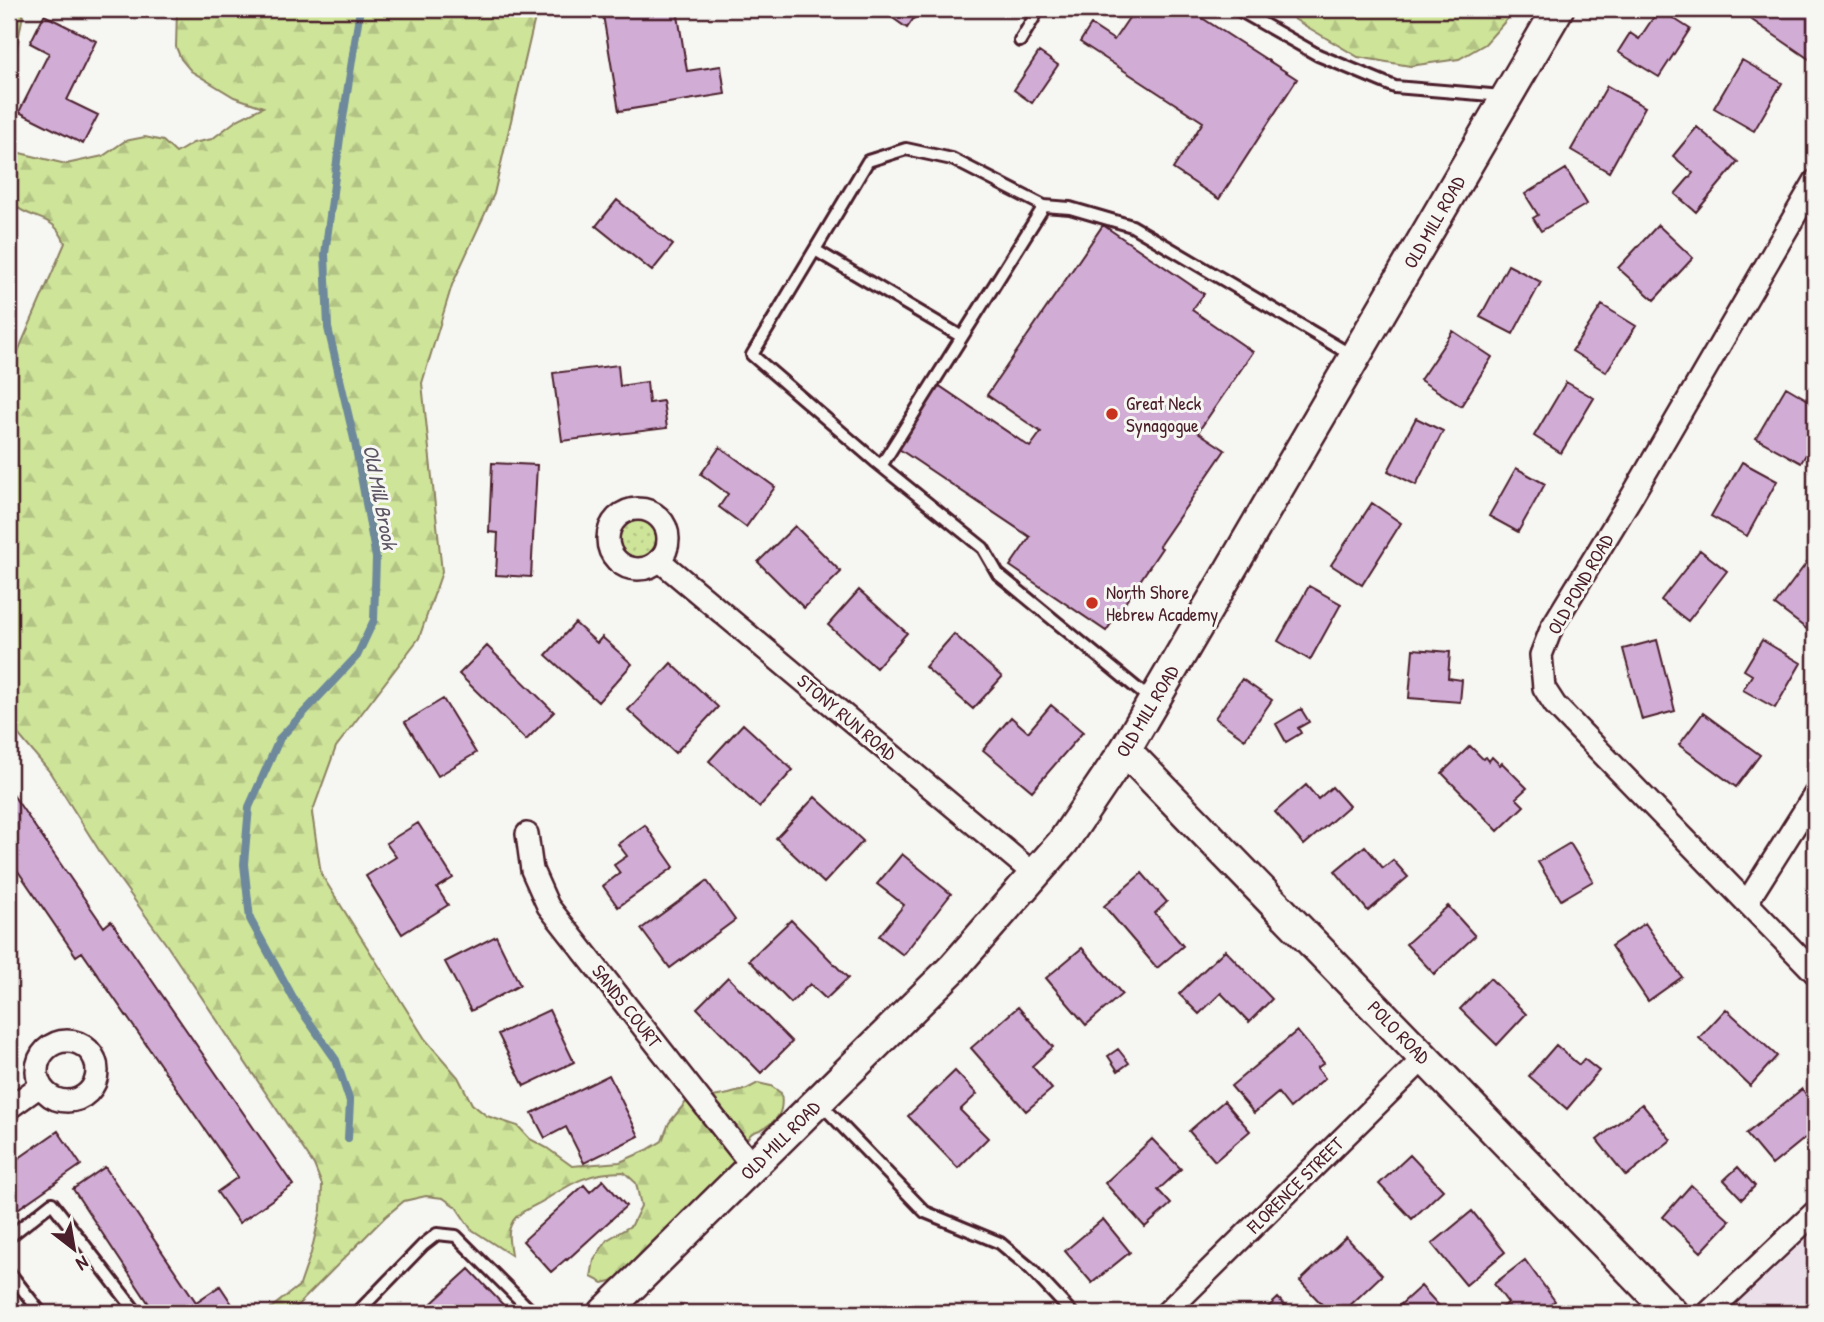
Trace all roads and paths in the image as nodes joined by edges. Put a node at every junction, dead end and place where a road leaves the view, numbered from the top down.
1 (1039, 9) edge
2 (1237, 9) edge
3 (1558, 9) edge
4 (1020, 41) dead end
5 (1507, 96) junction
6 (1815, 181) edge
7 (1044, 206) junction
8 (815, 250) junction
9 (962, 337) junction
10 (1354, 357) junction
11 (881, 466) junction
12 (659, 560) dead end
13 (1153, 702) junction
14 (1125, 750) junction
15 (1815, 794) edge
16 (527, 834) dead end
17 (1034, 874) junction
18 (1746, 902) junction
19 (1815, 973) edge
20 (1424, 1058) junction
21 (40, 1086) dead end
22 (818, 1102) junction
23 (9, 1108) edge
24 (753, 1167) junction
25 (1815, 1212) edge
26 (9, 1237) edge
27 (9, 1272) edge
28 (41, 1313) edge
29 (137, 1313) edge
30 (357, 1313) edge
31 (533, 1313) edge
32 (604, 1313) edge
33 (1072, 1313) edge
34 (1166, 1313) edge
35 (1672, 1313) edge
36 (1708, 1313) edge

1 - 4 lane
2 - 5 lane
3 - 5 street, OLD MILL ROAD
5 - 10 street, OLD MILL ROAD
6 - 18 street, OLD POND ROAD
7 - 8 lane
7 - 9 lane
7 - 10 lane
8 - 9 lane
8 - 11 lane
9 - 11 lane
10 - 13 street, OLD MILL ROAD
11 - 13 lane
12 - 17 street, STONY RUN ROAD
13 - 14 street, OLD MILL ROAD
14 - 17 street, OLD MILL ROAD
14 - 20 street, POLO ROAD
15 - 18 street
16 - 24 street, SANDS COURT
17 - 22 street, OLD MILL ROAD
18 - 19 street, OLD POND ROAD
20 - 34 street, FLORENCE STREET
20 - 35 street, POLO ROAD
21 - 23 street
22 - 24 street, OLD MILL ROAD
22 - 33 lane
24 - 32 street, OLD MILL ROAD
25 - 36 street
26 - 29 lane
27 - 28 lane
30 - 31 lane

